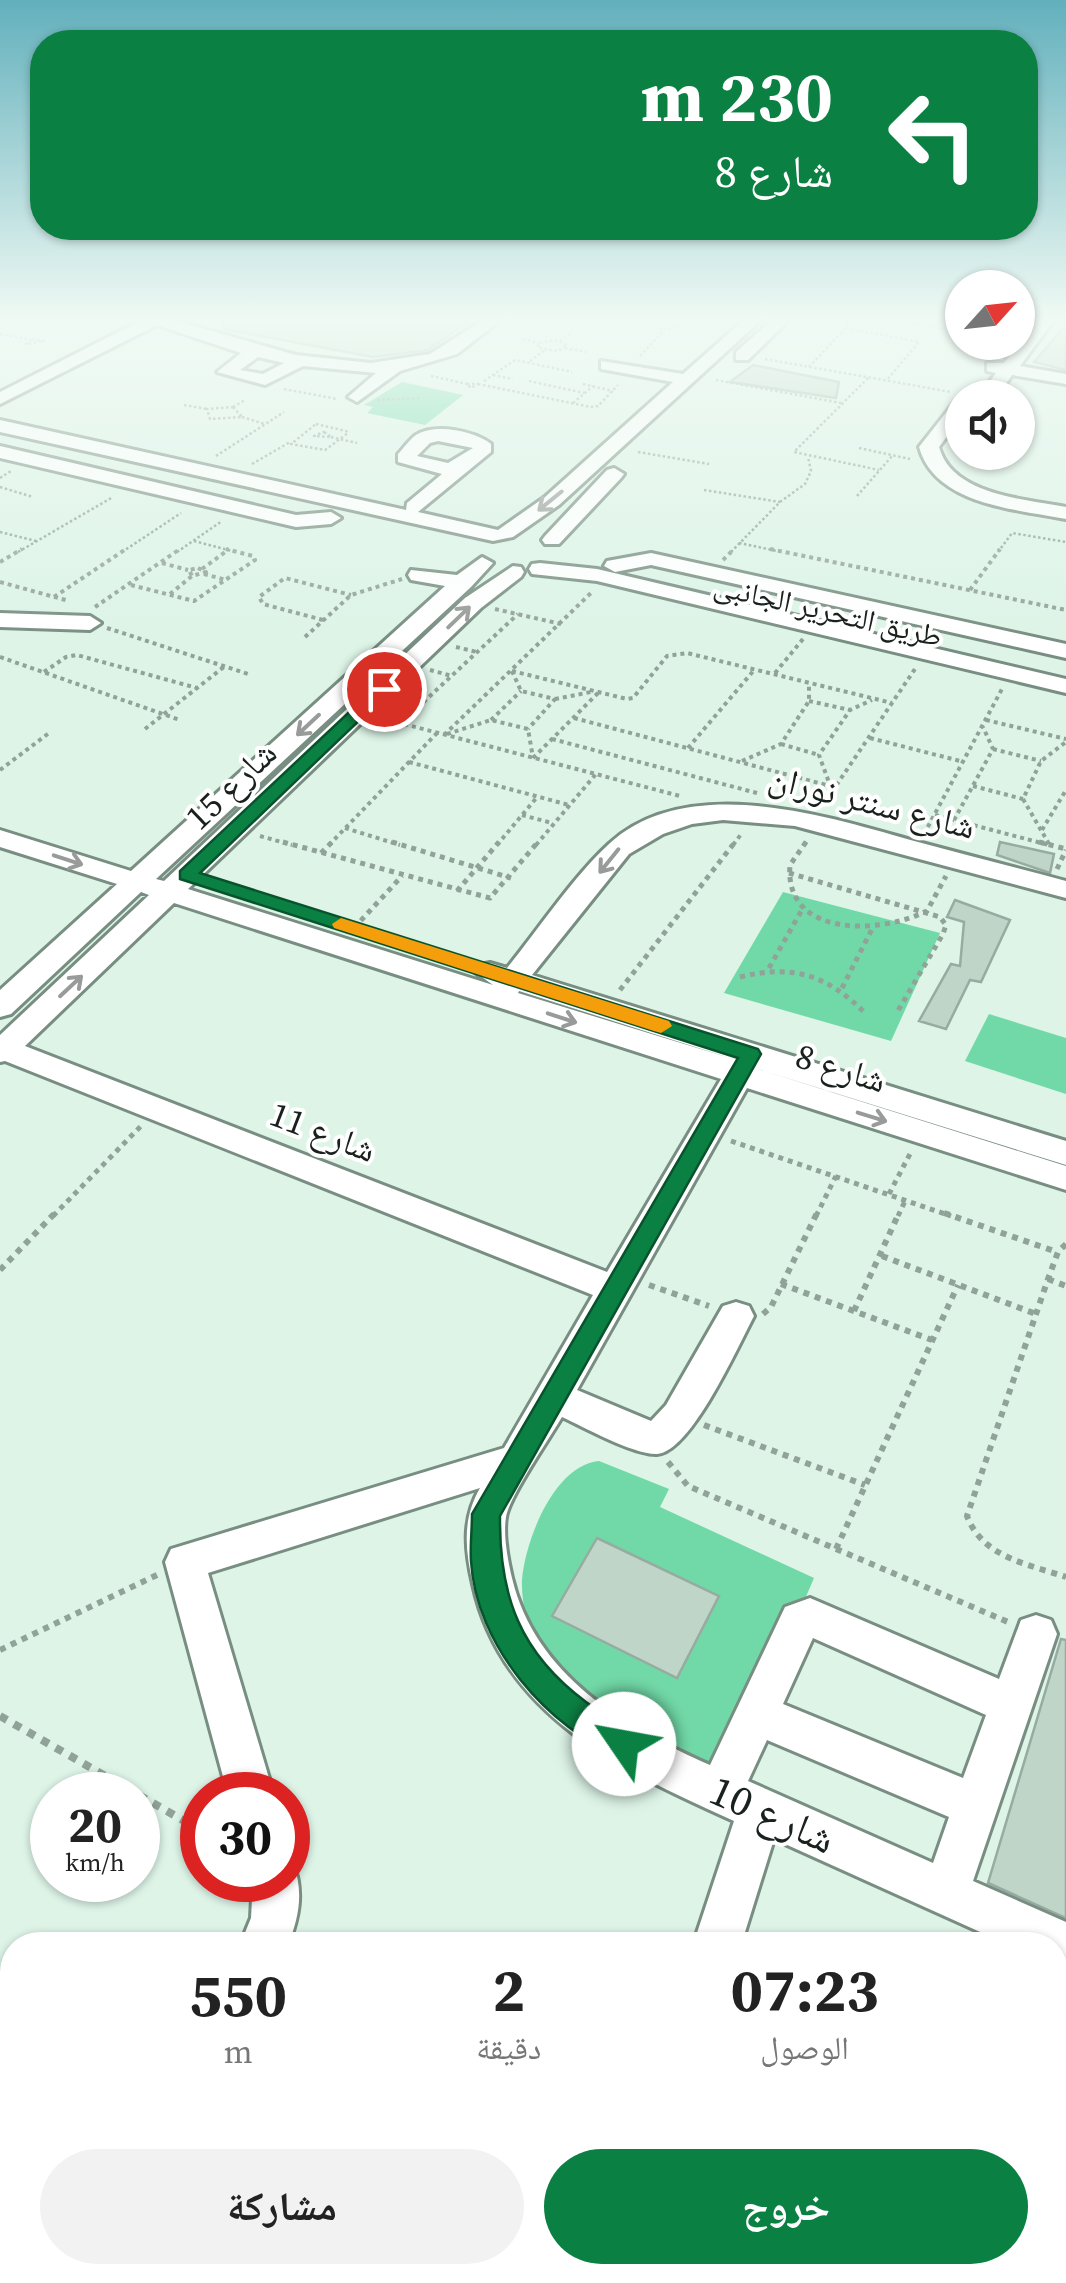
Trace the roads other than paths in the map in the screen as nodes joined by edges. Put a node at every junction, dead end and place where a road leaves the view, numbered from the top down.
1 (3, 427) edge
2 (60, 427) edge
3 (633, 427) edge
4 (665, 427) edge
5 (944, 427) edge
6 (0, 442) edge
7 (0, 452) edge
8 (224, 466) junction
9 (455, 469) dead end
10 (958, 470) edge
11 (1066, 505) edge
12 (1066, 512) edge
13 (420, 514) junction
14 (331, 518) junction
15 (500, 534) junction
16 (556, 545) junction
17 (526, 571) junction
18 (419, 575) road end
19 (473, 576) junction
20 (602, 576) junction
21 (90, 615) road end
22 (0, 620) edge
23 (1066, 651) edge
24 (1066, 666) edge
25 (961, 668) junction
26 (1066, 686) edge
27 (1066, 698) edge
28 (0, 816) edge
29 (811, 829) junction
30 (0, 838) edge
31 (162, 879) junction
32 (1066, 890) edge
33 (1066, 904) edge
34 (517, 992) junction
35 (0, 1007) edge
36 (2, 1051) edge
37 (744, 1065) junction
38 (1066, 1153) edge
39 (1066, 1178) edge
40 (618, 1282) junction
41 (736, 1316) road end
42 (551, 1396) junction
43 (512, 1462) junction
44 (1036, 1634) road end
45 (1011, 1705) junction
46 (756, 1714) junction
47 (244, 1772) edge
48 (741, 1799) junction
49 (976, 1806) junction
50 (946, 1891) junction
51 (275, 1902) edge
52 (270, 1932) edge
53 (719, 1932) edge
54 (1035, 1932) edge

1 - 8 street
2 - 8 street
3 -> 15 street
4 - 16 street, شارع 15
5 - 12 street
6 - 14 street
7 - 14 street
8 - 13 street
8 - 13 street
9 - 13 street
10 - 11 street
13 - 15 street
14 - 19 street
15 - 16 street
15 - 19 street
16 - 17 street, شارع 15
16 - 20 street
17 - 19 street, شارع 15
17 - 19 street
17 - 20 street
18 - 19 street
19 -> 31 street, شارع 15
31 -> 19 street, شارع 15
20 - 23 street, طريق التحرير الجانبى
20 - 24 street
20 - 25 street
20 - 25 street, طريق التحرير الجانبى
21 - 22 street
25 - 26 street
25 - 27 street, طريق التحرير الجانبى
28 - 31 street
29 - 32 street, شارع سنتر نوران
29 - 33 street, شارع سنتر نوران
29 - 34 street, شارع سنتر نوران
30 -> 31 street
31 - 34 street, شارع 8
31 - 34 street, شارع 8
31 - 35 street, شارع 15
36 -> 31 street, شارع 15
34 -> 37 street, شارع 8
34 - 37 street, شارع 8
36 - 40 street, شارع 11
37 - 38 street, شارع 8
37 -> 39 street, شارع 8
37 - 40 street, شارع 10
40 - 42 street, شارع 10
41 - 42 street
42 - 43 street, شارع 10
43 - 47 street
43 - 48 street, شارع 10
44 - 45 street
45 - 46 street
45 - 49 street
46 - 48 street
46 - 49 street
48 - 50 street, شارع 10
48 - 53 street
49 - 50 street
50 - 54 street, شارع 10
51 - 52 street

